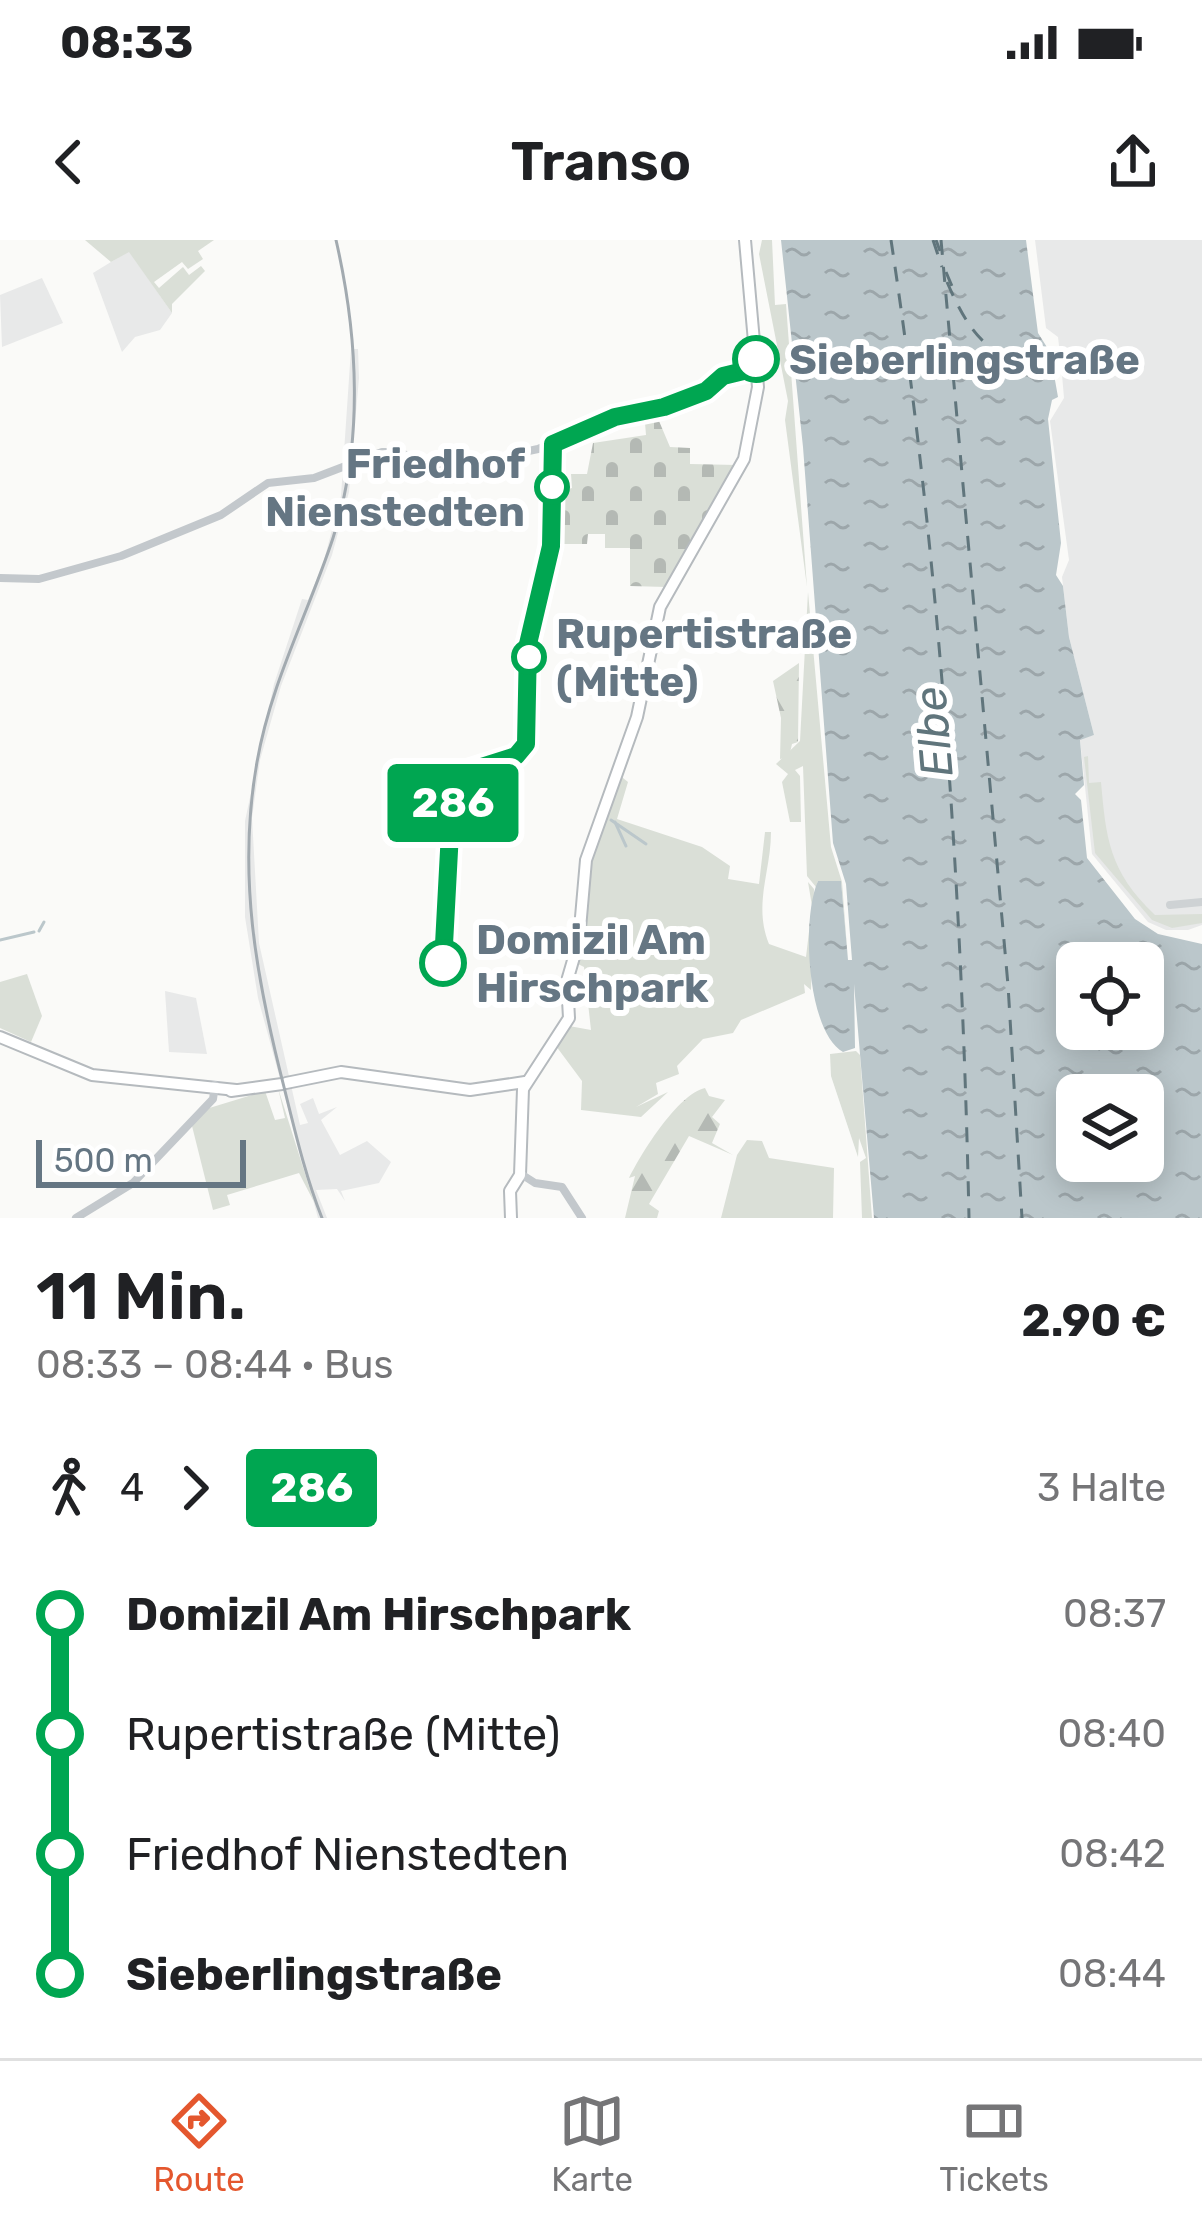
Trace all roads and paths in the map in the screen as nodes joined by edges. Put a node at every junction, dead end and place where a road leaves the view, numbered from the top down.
1 (746, 240) edge
2 (756, 368) junction
3 (0, 576) edge
4 (0, 1035) edge
5 (525, 1082) junction
6 (510, 1084) junction
7 (215, 1088) junction
8 (522, 1096) junction
9 (520, 1173) junction
10 (76, 1218) edge
11 (511, 1218) edge
12 (582, 1218) edge

1 - 2 main road
2 - 3 street
2 - 5 main road
4 - 7 main road
5 - 6 main road
5 - 8 main road
6 - 7 main road
6 - 8 main road
7 - 10 street
8 - 9 main road
9 - 11 main road
9 - 12 street

